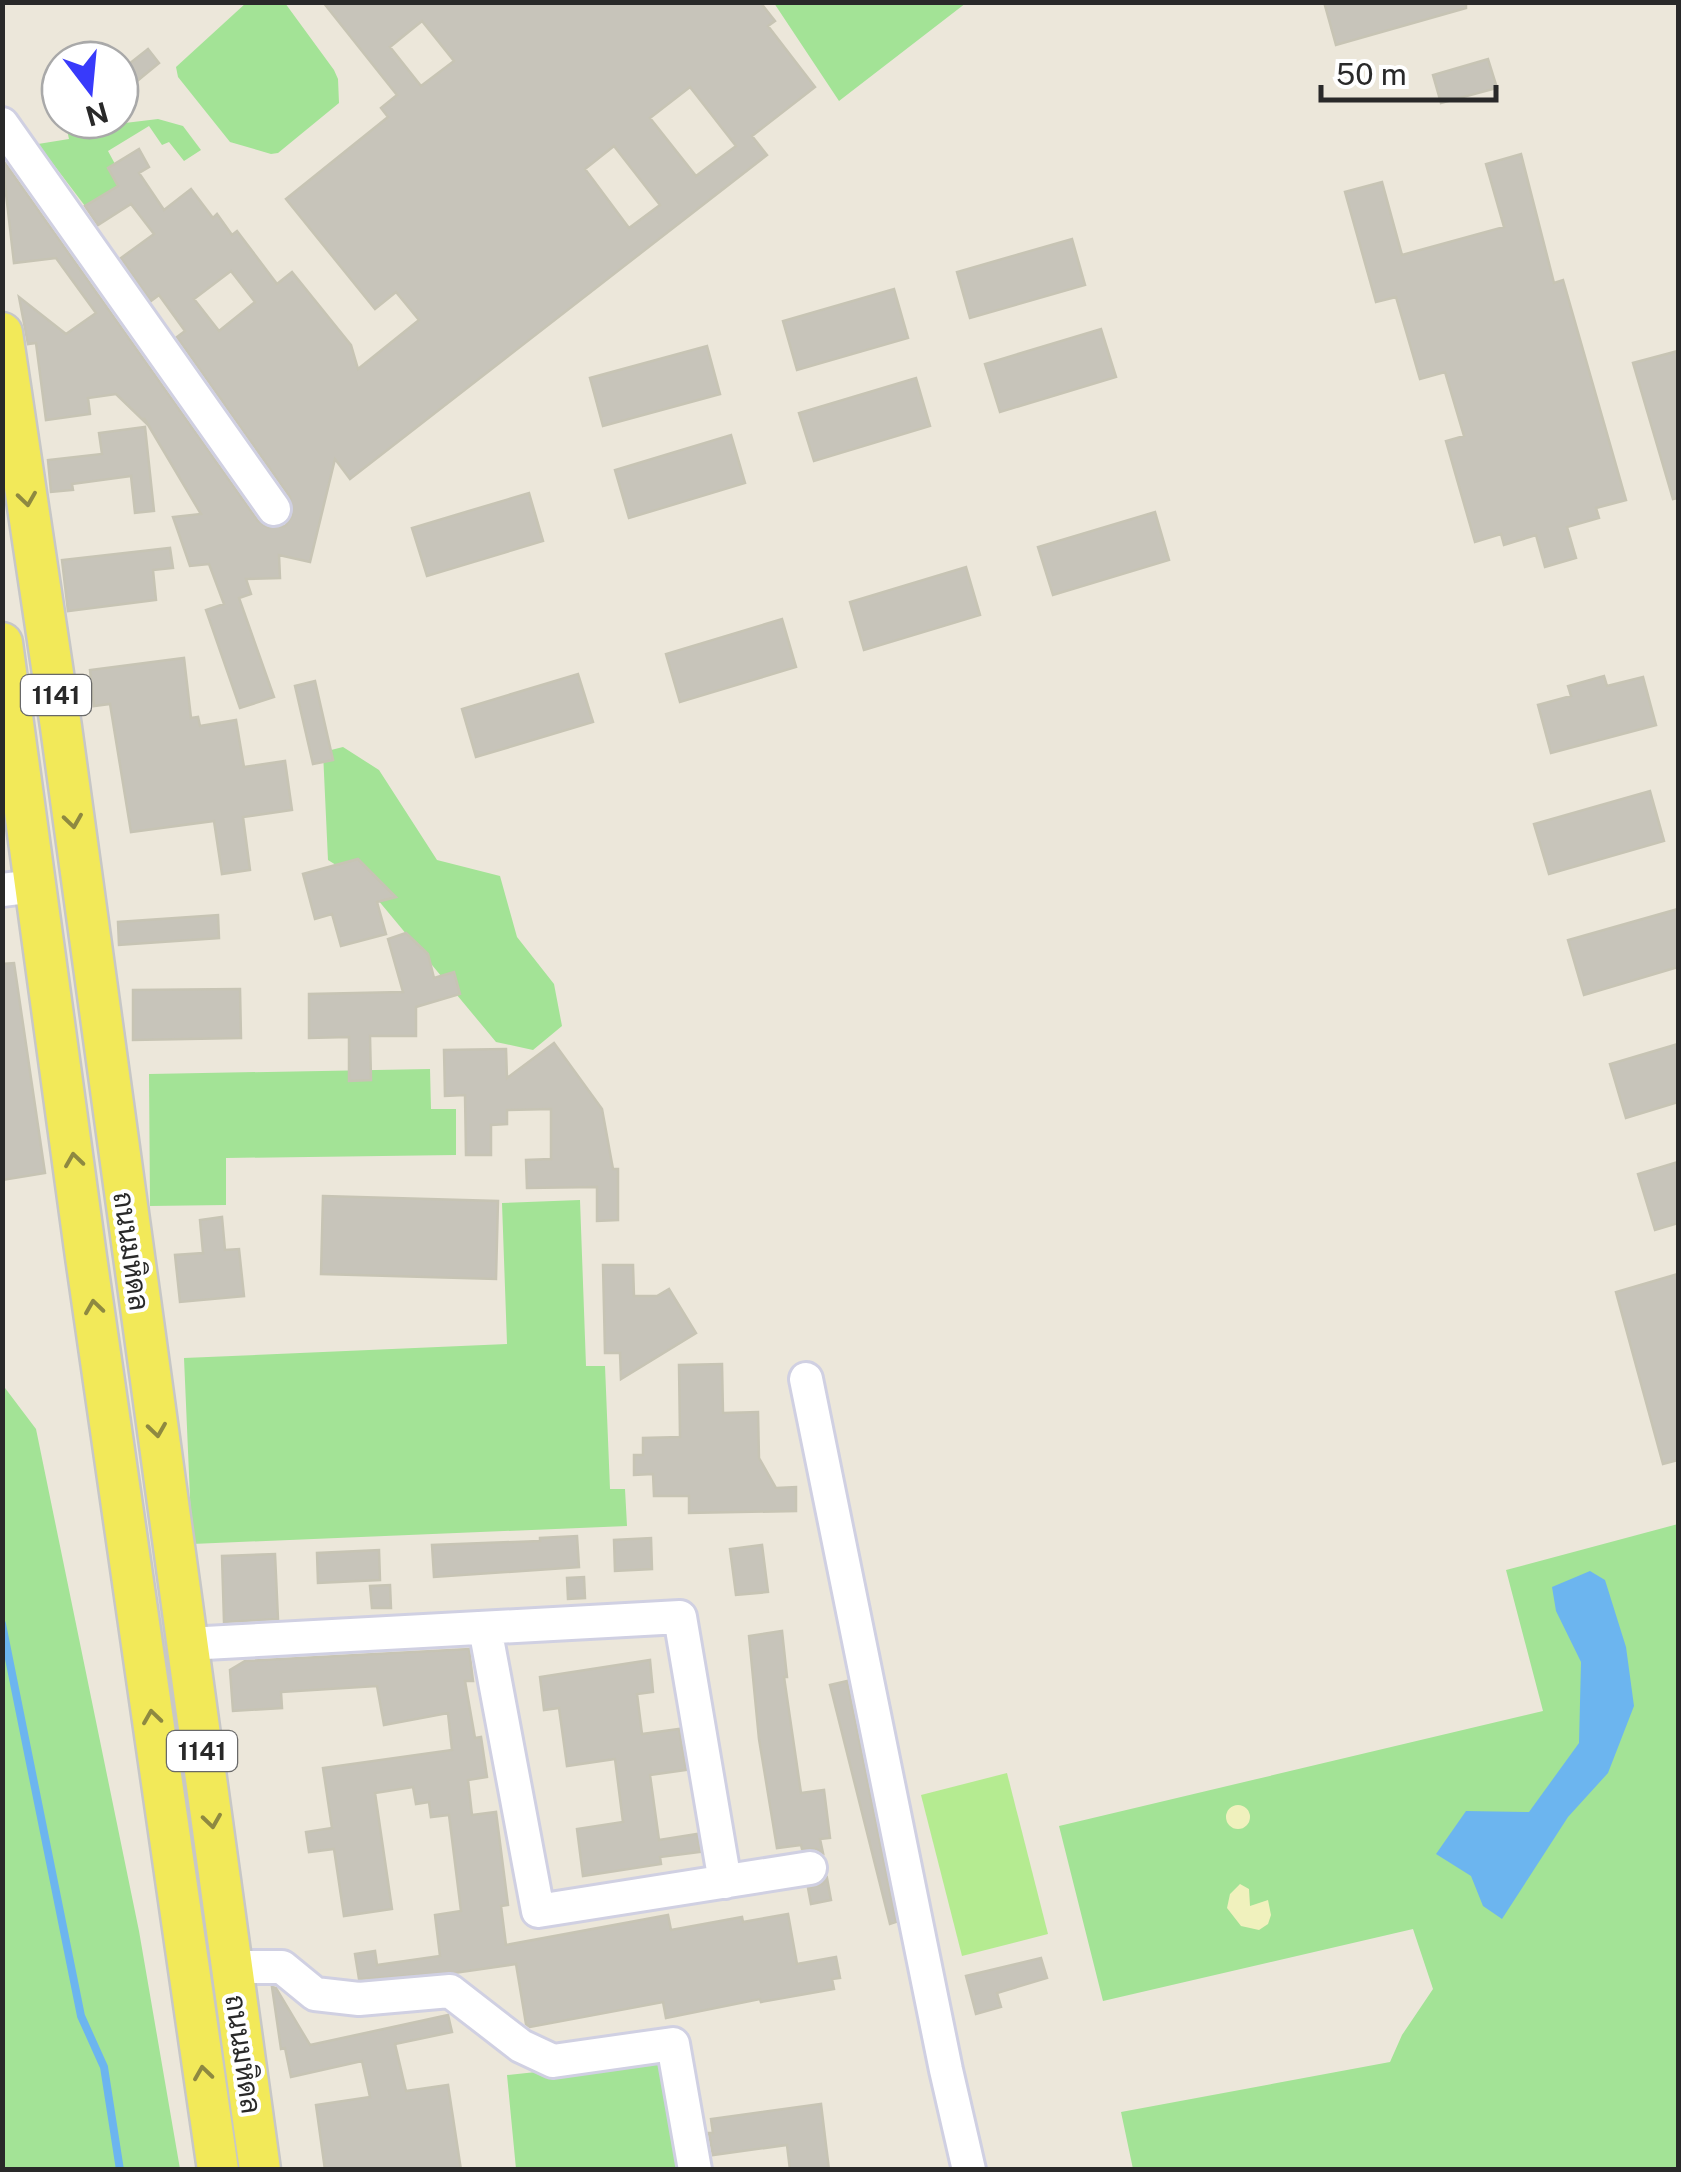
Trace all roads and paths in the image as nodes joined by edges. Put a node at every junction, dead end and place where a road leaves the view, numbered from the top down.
1 (2, 124) edge
2 (2, 334) edge
3 (274, 509) dead end
4 (2, 643) edge
5 (19, 888) edge
6 (132, 1251) junction
7 (86, 1257) junction
8 (806, 1379) dead end
9 (486, 1628) junction
10 (187, 1644) junction
11 (810, 1868) dead end
12 (724, 1882) junction
13 (232, 1967) junction
14 (218, 2170) edge
15 (260, 2170) edge
16 (695, 2170) edge
17 (970, 2170) edge

1 - 3 street
2 -> 6 main road, ถนนมหิดล / 1141
4 - 5 main road, ถนนมหิดล / 1141
7 -> 5 main road, ถนนมหิดล / 1141
6 - 7 main road
6 -> 10 main road, ถนนมหิดล / 1141
14 -> 7 main road, ถนนมหิดล / 1141
8 - 17 street
9 - 10 street
9 - 12 street
9 - 12 street
10 -> 13 main road, ถนนมหิดล / 1141
11 - 12 street
13 - 15 main road, ถนนมหิดล / 1141
13 - 16 street

